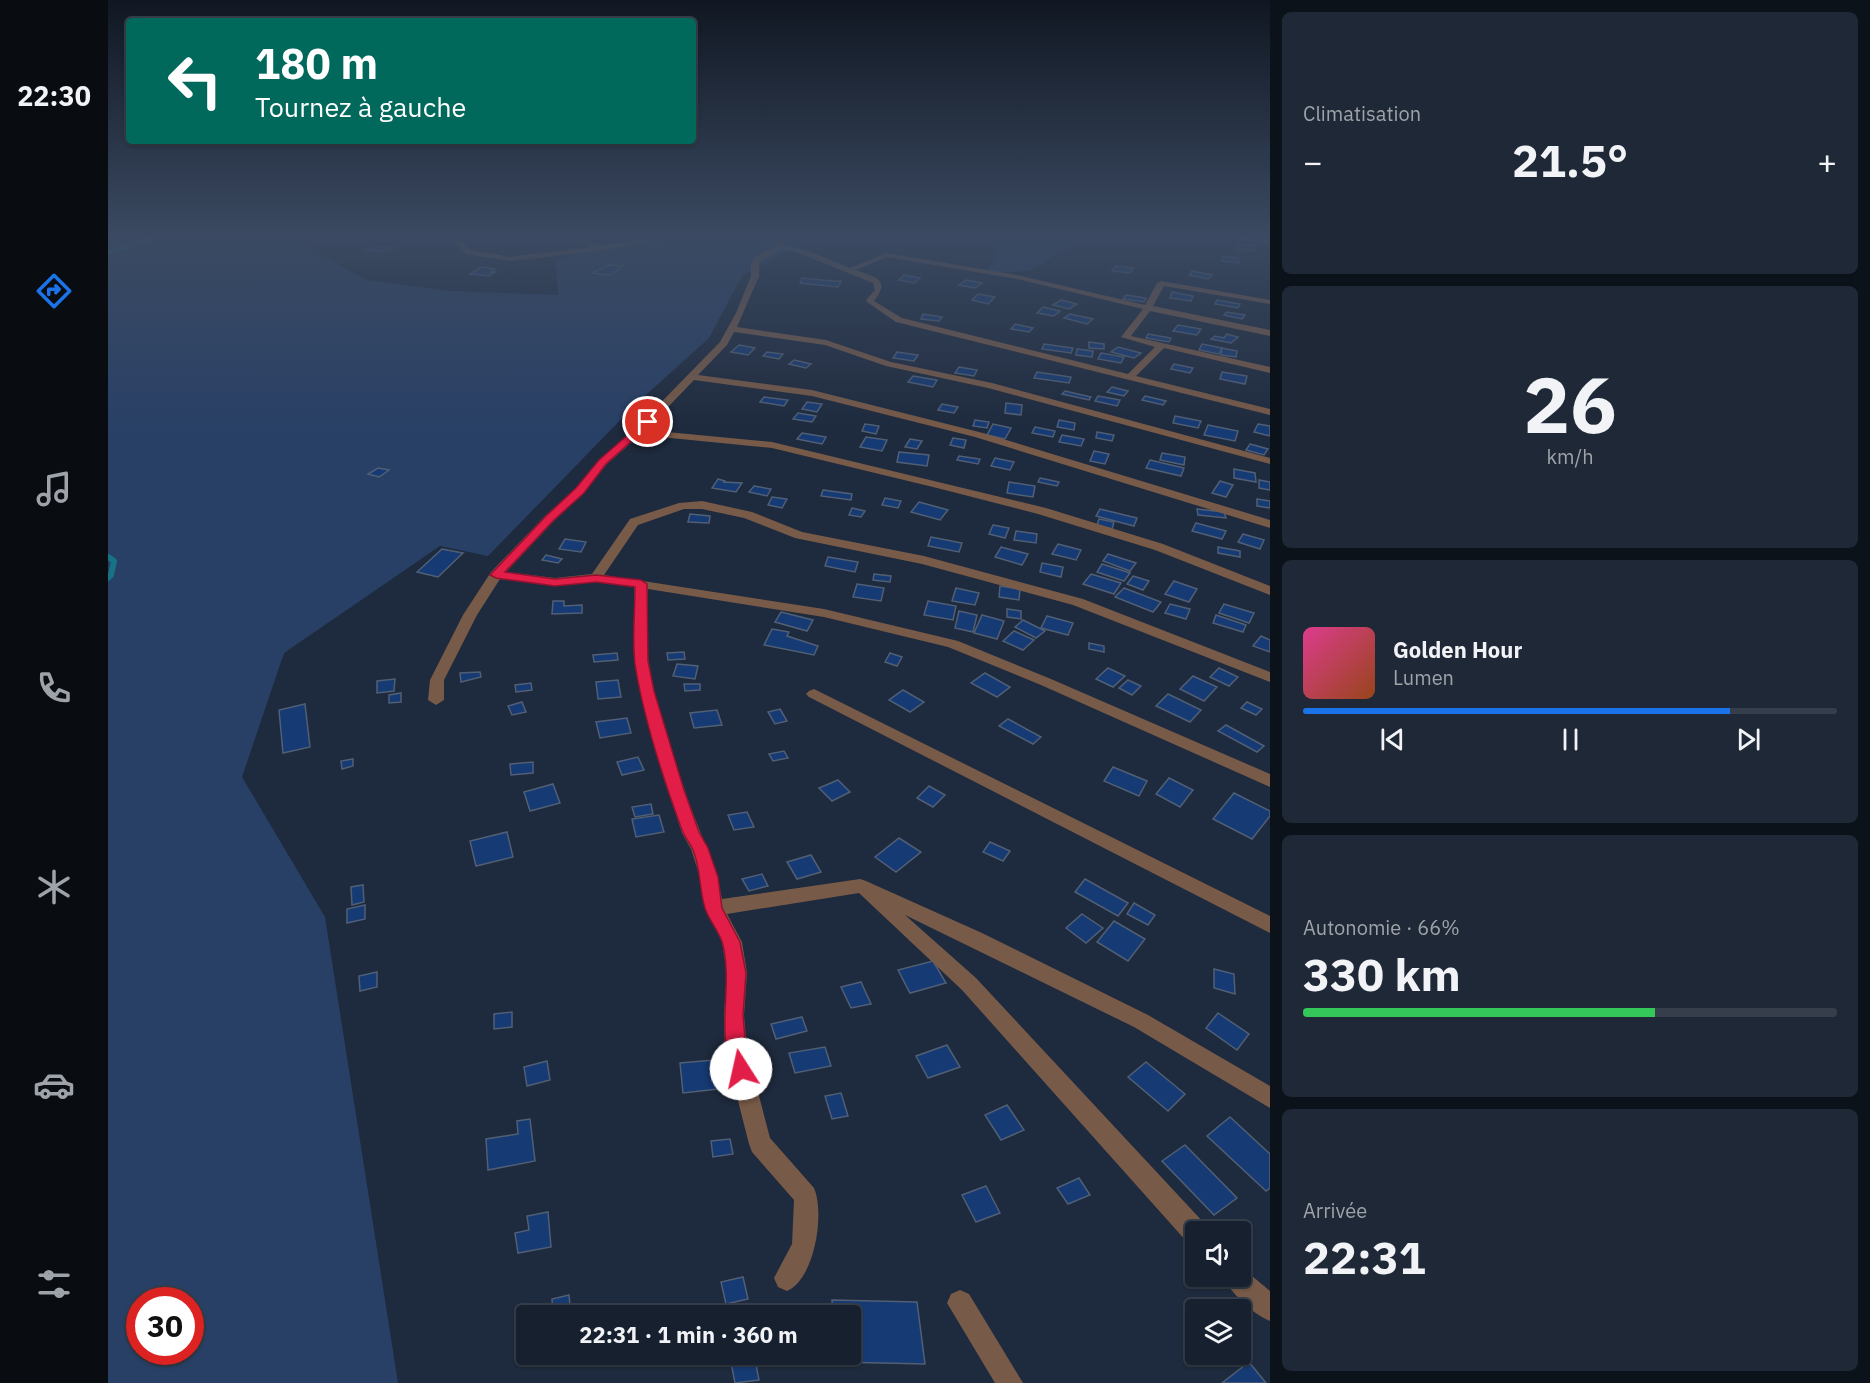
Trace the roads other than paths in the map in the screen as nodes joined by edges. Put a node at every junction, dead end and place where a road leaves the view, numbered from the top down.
1 (745, 300) edge
2 (870, 300) edge
3 (1112, 300) edge
4 (1152, 300) edge
5 (1148, 308) junction
6 (732, 329) junction
7 (1270, 333) edge
8 (1160, 346) junction
9 (1270, 370) edge
10 (692, 377) junction
11 (1130, 378) junction
12 (1270, 412) edge
13 (638, 432) junction
14 (1270, 461) edge
15 (1270, 524) edge
16 (496, 575) junction
17 (596, 578) junction
18 (641, 584) junction
19 (1270, 591) edge
20 (1270, 677) edge
21 (814, 694) dead end
22 (436, 700) dead end
23 (1270, 781) edge
24 (860, 886) junction
25 (714, 908) junction
26 (1270, 925) edge
27 (1270, 1098) edge
28 (1185, 1221) edge
29 (787, 1278) dead end
30 (1247, 1287) edge
31 (960, 1303) dead end
32 (1270, 1308) edge
33 (1011, 1383) edge

1 - 6 street
2 - 11 street
3 - 5 street
4 - 5 street
5 - 7 street
5 - 8 street
6 - 10 street
6 - 14 street
8 - 9 street
8 - 11 street
10 - 13 street
10 - 15 street
11 - 12 street
13 - 16 street
13 - 19 street
16 - 17 street
16 - 22 street
17 - 18 street
17 - 20 street
18 - 23 street
18 - 25 street
21 - 26 street
24 - 25 street
24 - 27 street
24 - 28 street
25 - 29 street
30 - 32 street
31 - 33 street

